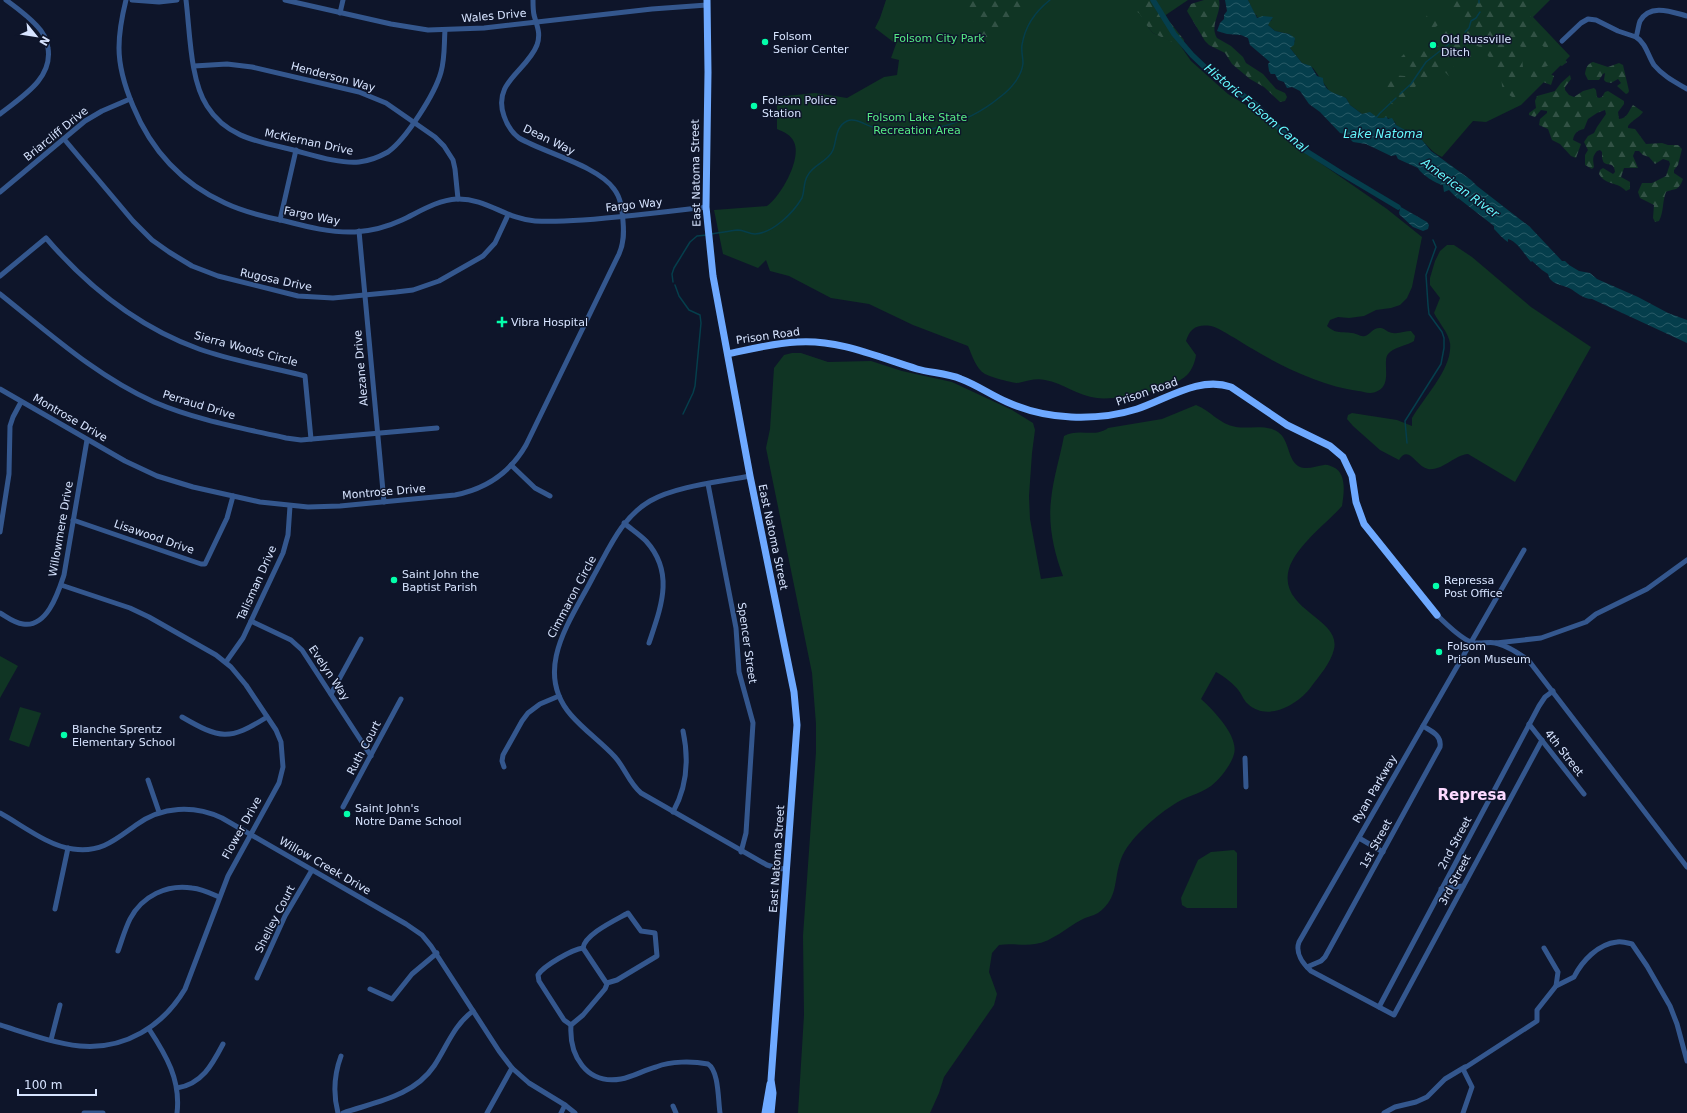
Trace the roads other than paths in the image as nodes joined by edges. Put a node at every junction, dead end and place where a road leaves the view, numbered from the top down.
1 (6, 0) edge
2 (126, 0) edge
3 (132, 0) edge
4 (177, 0) edge
5 (186, 0) edge
6 (285, 0) edge
7 (343, 0) edge
8 (533, 0) edge
9 (707, 2) edge
10 (340, 13) junction
11 (1687, 16) edge
12 (537, 22) junction
13 (445, 30) junction
14 (1636, 37) junction
15 (1562, 41) dead end
16 (194, 66) junction
17 (1687, 89) edge
18 (130, 99) junction
19 (0, 114) edge
20 (414, 122) junction
21 (64, 139) junction
22 (296, 150) junction
23 (1, 189) edge
24 (458, 199) junction
25 (706, 207) junction
26 (508, 215) junction
27 (623, 217) junction
28 (280, 220) junction
29 (359, 231) junction
30 (0, 276) edge
31 (0, 294) edge
32 (365, 296) junction
33 (728, 354) junction
34 (0, 389) edge
35 (21, 402) junction
36 (437, 428) dead end
37 (378, 433) junction
38 (311, 439) junction
39 (87, 440) junction
40 (511, 465) junction
41 (750, 476) junction
42 (708, 484) junction
43 (233, 496) junction
44 (550, 496) dead end
45 (384, 502) junction
46 (290, 506) junction
47 (73, 520) junction
48 (624, 523) junction
49 (0, 532) edge
50 (1524, 550) dead end
51 (1687, 560) edge
52 (61, 585) junction
53 (0, 613) edge
54 (1437, 615) joint
55 (251, 621) junction
56 (361, 639) dead end
57 (649, 642) dead end
58 (1471, 642) junction
59 (1495, 643) junction
60 (226, 662) junction
61 (1553, 691) junction
62 (331, 694) junction
63 (559, 696) junction
64 (401, 699) dead end
65 (182, 717) dead end
66 (267, 717) junction
67 (1529, 724) junction
68 (1423, 726) junction
69 (683, 731) dead end
70 (1542, 740) junction
71 (371, 756) junction
72 (1245, 758) dead end
73 (504, 767) dead end
74 (148, 780) dead end
75 (1246, 787) dead end
76 (1584, 794) dead end
77 (343, 807) dead end
78 (159, 812) junction
79 (673, 812) junction
80 (0, 813) edge
81 (250, 834) junction
82 (1359, 838) junction
83 (68, 848) junction
84 (741, 852) junction
85 (1382, 852) junction
86 (1687, 867) edge
87 (787, 868) junction
88 (312, 870) junction
89 (1463, 886) junction
90 (1441, 889) junction
91 (219, 897) junction
92 (55, 909) dead end
93 (583, 948) junction
94 (1544, 948) dead end
95 (118, 951) dead end
96 (437, 953) junction
97 (1307, 967) junction
98 (257, 978) dead end
99 (607, 983) junction
100 (1556, 986) junction
101 (370, 989) dead end
102 (60, 1005) dead end
103 (1379, 1007) junction
104 (473, 1011) junction
105 (571, 1025) junction
106 (0, 1026) edge
107 (149, 1029) junction
108 (51, 1040) junction
109 (223, 1044) dead end
110 (341, 1056) dead end
111 (1687, 1061) edge
112 (1466, 1067) junction
113 (512, 1068) junction
114 (772, 1080) junction
115 (177, 1088) junction
116 (565, 1105) junction
117 (673, 1106) dead end
118 (84, 1113) edge
119 (103, 1113) edge
120 (177, 1113) edge
121 (338, 1113) edge
122 (343, 1113) edge
123 (487, 1113) edge
124 (561, 1113) edge
125 (575, 1113) edge
126 (676, 1113) edge
127 (720, 1113) edge
128 (764, 1113) edge
129 (771, 1113) edge
130 (1384, 1113) edge
131 (1462, 1113) edge

1 - 19 street
2 - 18 street, Fargo Way
3 - 4 street
5 - 16 street, McKiernan Drive
6 - 10 street, Wales Drive
7 - 10 street
8 - 12 street, Dean Way
9 - 12 street, Wales Drive
9 - 25 main road, East Natoma Street
10 - 13 street, Wales Drive
11 - 14 street
12 - 13 street, Wales Drive
12 - 27 street, Dean Way
13 - 20 street, McKiernan Drive
14 - 15 street
14 - 17 street
16 - 20 street, Henderson Way
16 - 22 street, McKiernan Drive
18 - 21 street, Briarcliff Drive
18 - 28 street, Fargo Way
20 - 22 street, McKiernan Drive
20 - 24 street, Henderson Way
21 - 23 street, Briarcliff Drive
21 - 32 street, Rugosa Drive
22 - 28 street
24 - 26 street, Fargo Way
24 - 29 street, Fargo Way
25 - 27 street, Fargo Way
25 - 33 main road, East Natoma Street
26 - 27 street, Fargo Way
26 - 32 street, Rugosa Drive
27 - 40 street, Montrose Drive
28 - 29 street, Fargo Way
29 - 32 street, Alezane Drive
30 - 38 street, Sierra Woods Circle
31 - 38 street, Perraud Drive
32 - 37 street, Alezane Drive
33 - 41 main road, East Natoma Street
33 - 54 main road, Prison Road
34 - 35 street, Montrose Drive
35 - 39 street, Montrose Drive
35 - 49 street
36 - 37 street, Perraud Drive
37 - 38 street, Perraud Drive
37 - 45 street, Alezane Drive
39 - 43 street, Montrose Drive
39 - 47 street, Willowmere Drive
40 - 44 street
40 - 45 street, Montrose Drive
41 - 42 street, Cimmaron Circle
41 - 87 main road, East Natoma Street
42 - 48 street, Cimmaron Circle
42 - 84 street, Spencer Street
43 - 46 street, Montrose Drive
43 - 47 street, Lisawood Drive
45 - 46 street, Montrose Drive
46 - 55 street, Talisman Drive
47 - 52 street, Willowmere Drive
48 - 57 street
48 - 63 street, Cimmaron Circle
50 - 58 street, Ryan Parkway
51 - 59 street
52 - 53 street, Willowmere Drive
52 - 60 street, Flower Drive
54 - 58 street, Prison Road
55 - 60 street, Talisman Drive
55 - 62 street, Evelyn Way
56 - 62 street
58 - 59 street
58 - 68 street, Ryan Parkway
59 - 61 street
60 - 66 street, Flower Drive
61 - 67 street, 2nd Street
61 - 86 street
62 - 71 street, Evelyn Way
63 - 73 street
63 - 79 street, Cimmaron Circle
64 - 71 street, Ruth Court
65 - 66 street
66 - 81 street, Flower Drive
67 - 70 street, 4th Street
67 - 90 street, 2nd Street
68 - 82 street, Ryan Parkway
68 - 85 street, 1st Street
69 - 79 street
70 - 76 street, 4th Street
70 - 89 street, 3rd Street
71 - 77 street, Ruth Court
72 - 75 street
74 - 78 street
78 - 81 street, Willow Creek Drive
78 - 83 street, Willow Creek Drive
79 - 84 street, Cimmaron Circle
80 - 83 street, Willow Creek Drive
81 - 88 street, Willow Creek Drive
81 - 91 street, Flower Drive
82 - 85 street
82 - 97 street, Ryan Parkway
83 - 92 street
84 - 87 street, Cimmaron Circle
85 - 97 street, 1st Street
87 - 114 main road, East Natoma Street
88 - 96 street, Willow Creek Drive
88 - 98 street, Shelley Court
89 - 90 street
89 - 103 street, 3rd Street
90 - 103 street, 2nd Street
91 - 95 street
91 - 107 street, Flower Drive
93 - 99 street
93 - 99 street
93 - 105 street
94 - 100 street
96 - 101 street
96 - 104 street, Willow Creek Drive
97 - 103 street, Ryan Parkway
99 - 105 street
100 - 111 street
100 - 112 street
102 - 108 street
104 - 113 street, Willow Creek Drive
104 - 122 street
105 - 127 street
106 - 108 street, Flower Drive
107 - 108 street, Flower Drive
107 - 115 street
109 - 115 street
110 - 121 street
112 - 130 street
112 - 131 street
113 - 116 street, Willow Creek Drive
113 - 123 street
114 - 128 main road, East Natoma Street
114 - 129 main road, East Natoma Street
115 - 120 street
116 - 124 street
116 - 125 street, Willow Creek Drive
117 - 126 street
118 - 119 street

